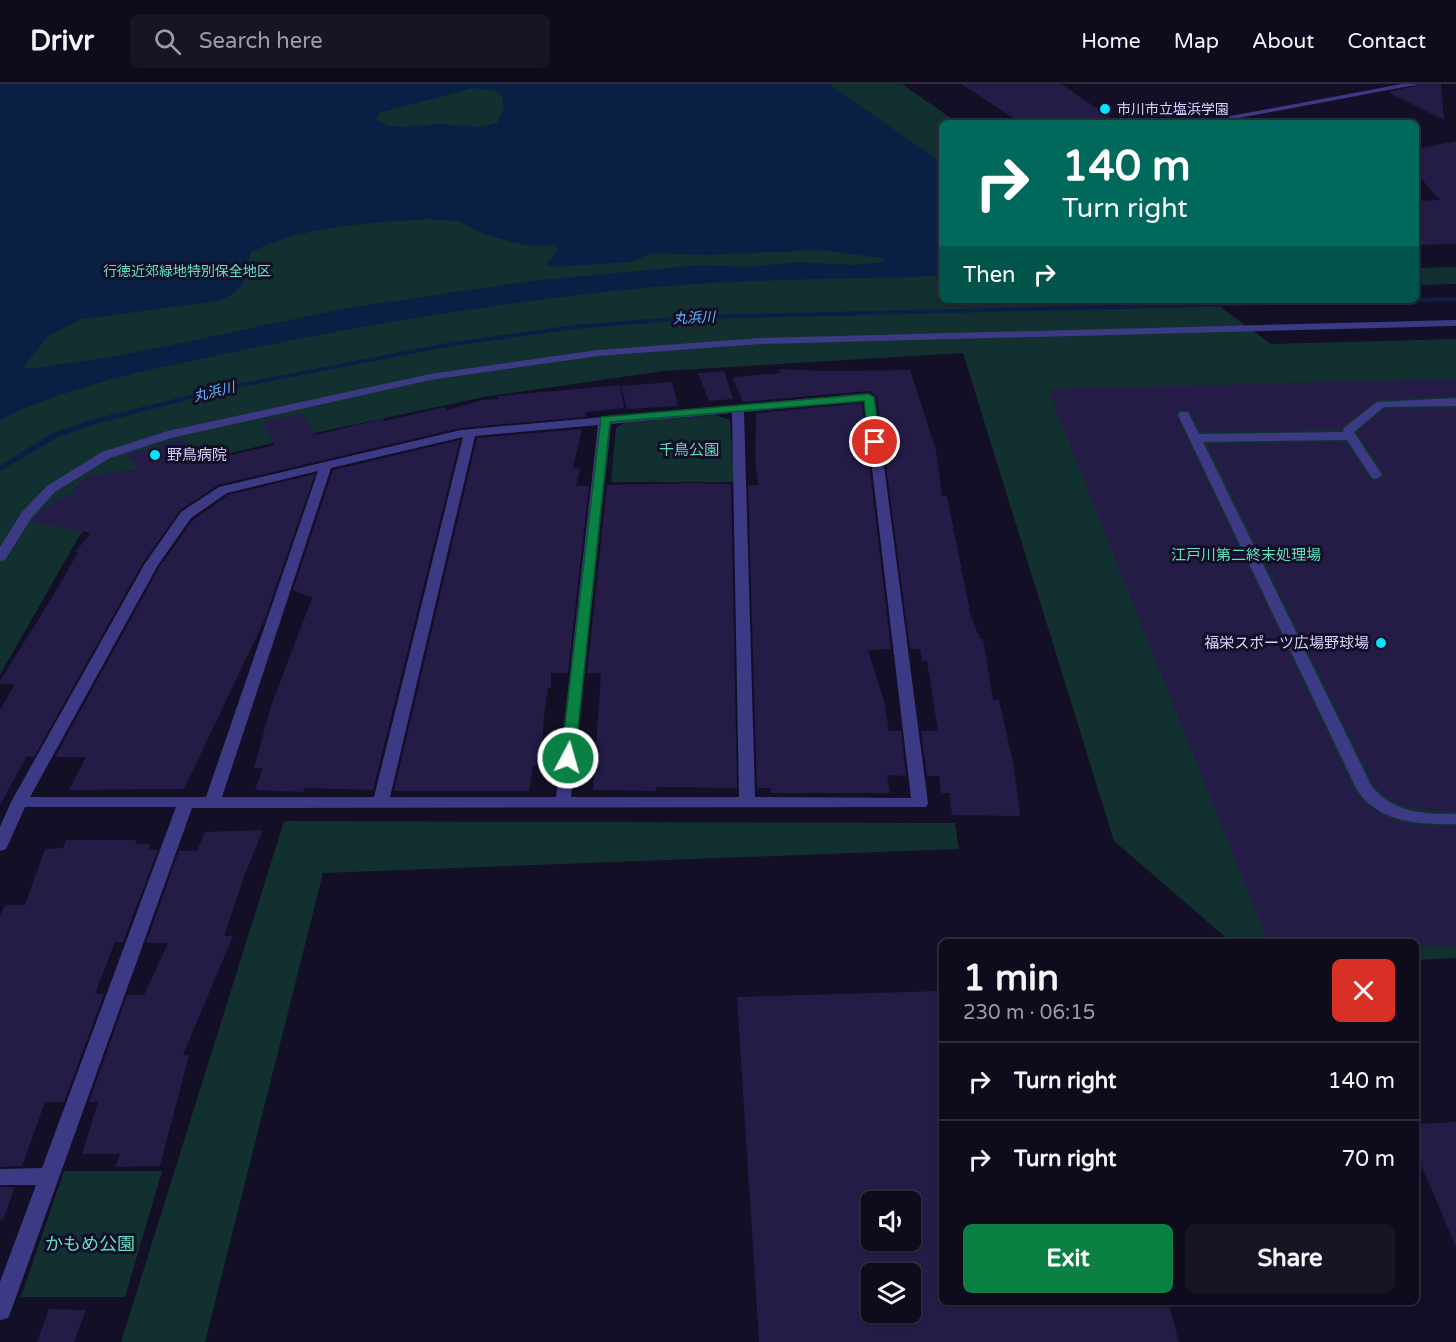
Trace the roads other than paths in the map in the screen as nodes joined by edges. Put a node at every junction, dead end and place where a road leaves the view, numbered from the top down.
1 (1416, 84) edge
2 (1214, 120) edge
3 (1456, 323) edge
4 (1456, 402) edge
5 (738, 408) junction
6 (1184, 415) dead end
7 (605, 420) junction
8 (471, 433) junction
9 (1351, 436) junction
10 (1195, 438) junction
11 (326, 466) junction
12 (1376, 475) dead end
13 (0, 557) edge
14 (19, 802) junction
15 (186, 802) junction
16 (212, 802) junction
17 (381, 802) junction
18 (563, 802) junction
19 (747, 802) junction
20 (1456, 819) edge
21 (0, 845) edge
22 (49, 1176) junction
23 (0, 1177) edge
24 (0, 1311) edge

1 - 2 street
3 - 13 street
4 - 9 street
5 - 7 street
5 - 19 street
5 - 19 street
6 - 10 street
7 - 8 street
7 - 18 street
8 - 11 street
8 - 17 street
9 - 10 street
9 - 12 street
10 - 20 street
11 - 14 street
11 - 16 street
14 - 15 street
14 - 21 street
15 - 16 street
15 - 22 street
16 - 17 street
17 - 18 street
18 - 19 street
22 - 23 street
22 - 24 street

